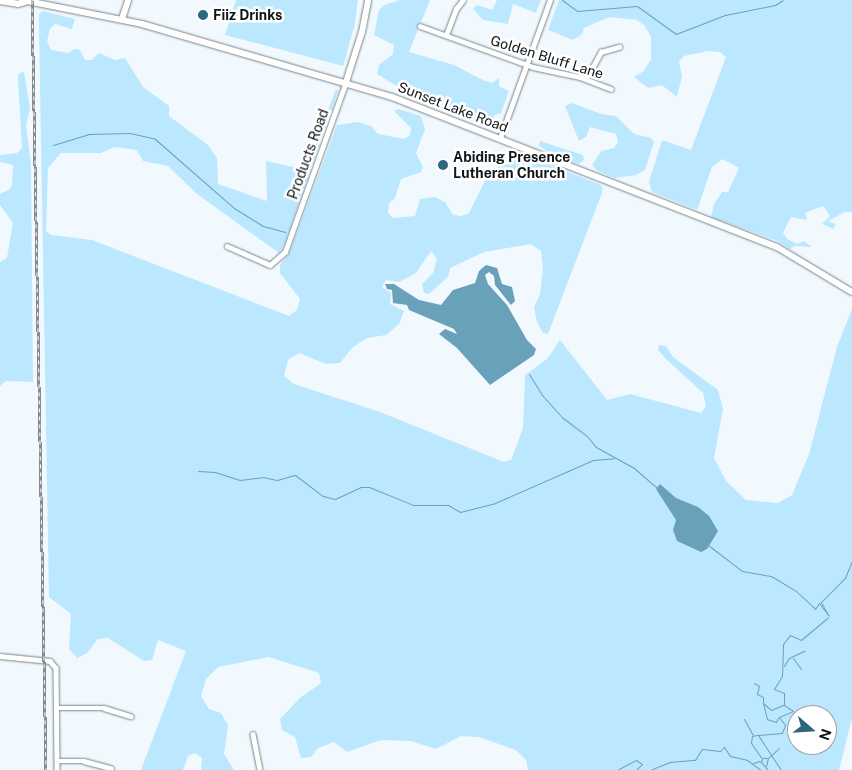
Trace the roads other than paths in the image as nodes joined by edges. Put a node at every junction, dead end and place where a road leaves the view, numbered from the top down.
1 (128, 0) edge
2 (368, 0) edge
3 (463, 0) edge
4 (550, 0) edge
5 (0, 1) edge
6 (24, 1) edge
7 (122, 19) junction
8 (420, 26) dead end
9 (446, 35) junction
10 (619, 47) dead end
11 (527, 65) junction
12 (586, 79) junction
13 (346, 82) junction
14 (611, 89) dead end
15 (500, 138) junction
16 (227, 246) dead end
17 (852, 292) edge
18 (0, 656) edge
19 (57, 708) junction
20 (131, 716) dead end
21 (253, 734) dead end
22 (57, 761) junction
23 (111, 768) dead end
24 (57, 770) edge
25 (260, 770) edge

1 - 7 main road
2 - 13 main road, Products Road
3 - 9 street
4 - 11 street
5 - 6 main road, Sunset Lake Road
6 - 7 main road, Sunset Lake Road
7 - 13 main road, Sunset Lake Road
8 - 9 street, Golden Bluff Lane
9 - 11 street, Golden Bluff Lane
10 - 12 street
11 - 12 street, Golden Bluff Lane
11 - 15 street
12 - 14 street, Golden Bluff Lane
13 - 15 main road, Sunset Lake Road
13 - 16 street, Products Road
15 - 17 main road, Sunset Lake Road
18 - 19 street
19 - 20 street
19 - 22 street
21 - 25 street
22 - 23 street
22 - 24 street

